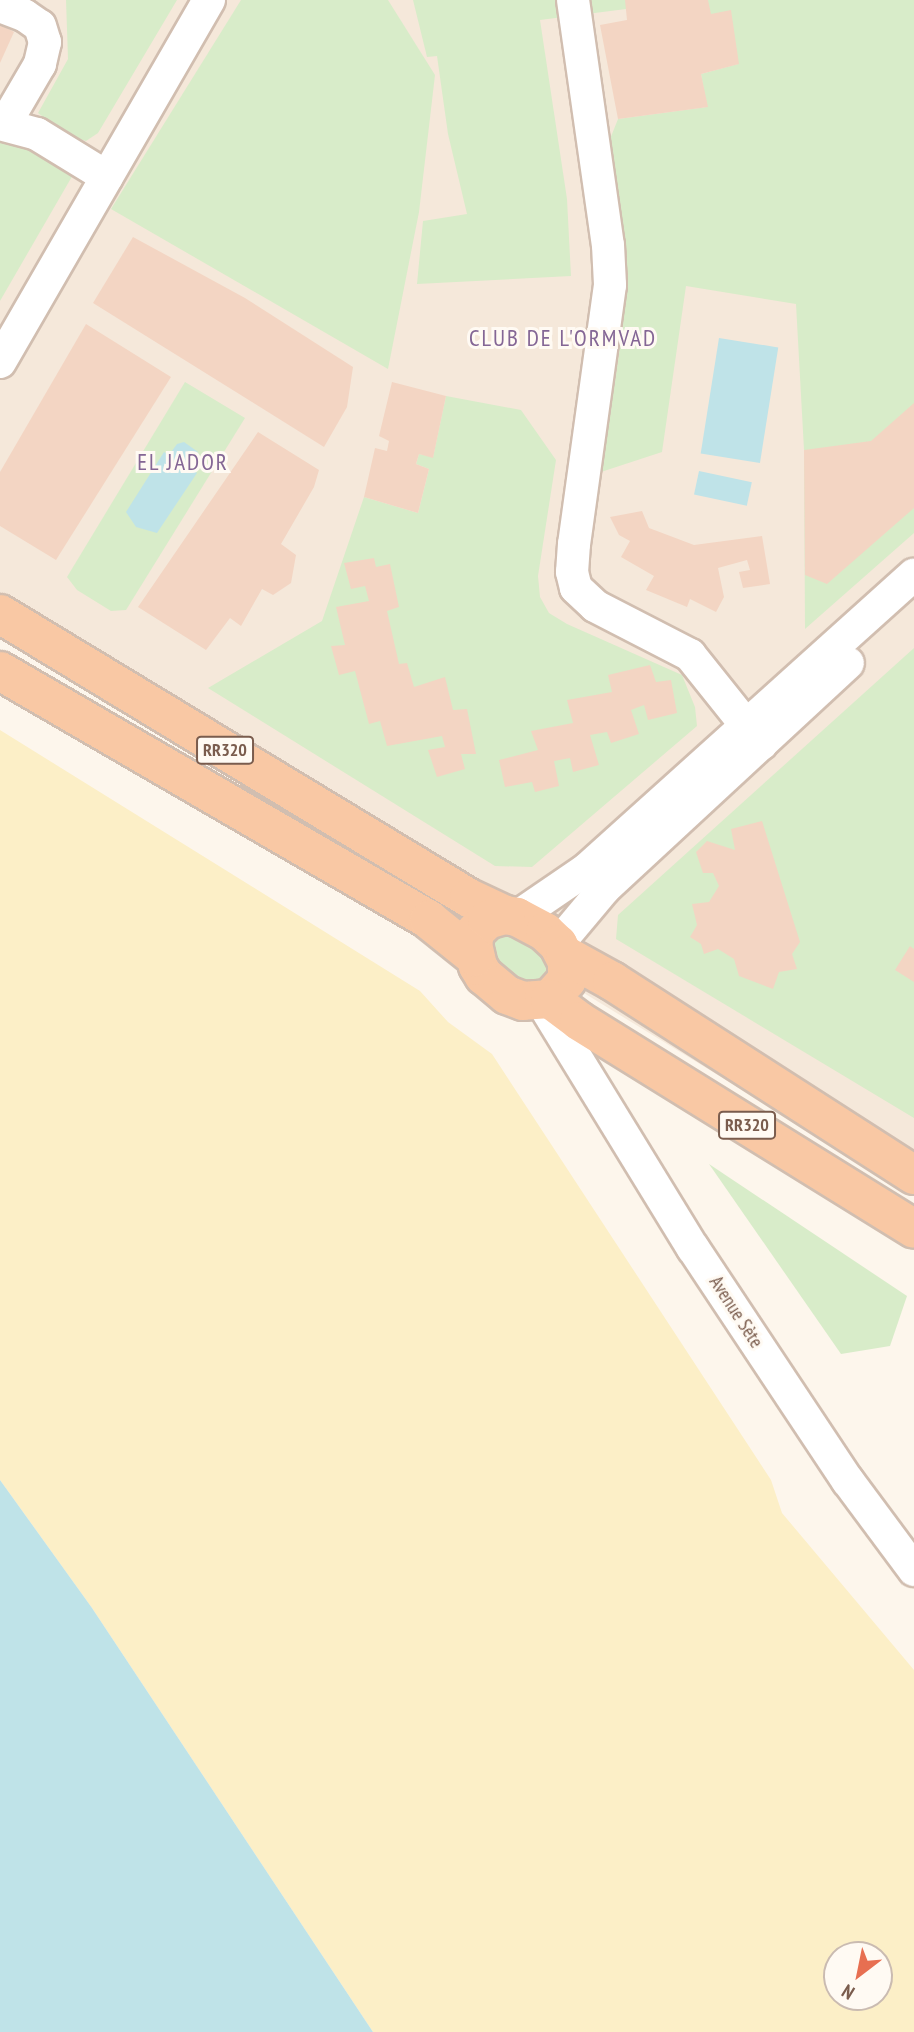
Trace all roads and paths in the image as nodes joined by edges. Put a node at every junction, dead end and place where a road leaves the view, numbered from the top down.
1 (209, 0) edge
2 (573, 0) edge
3 (0, 6) edge
4 (3, 124) edge
5 (107, 177) junction
6 (0, 362) edge
7 (914, 575) edge
8 (914, 602) edge
9 (0, 614) edge
10 (0, 670) edge
11 (753, 735) junction
12 (511, 916) junction
13 (561, 949) junction
14 (475, 957) junction
15 (546, 1000) junction
16 (914, 1175) edge
17 (914, 1229) edge
18 (914, 1570) edge

1 - 5 street
2 - 11 street
3 - 4 street
4 - 5 street
5 - 6 street
7 - 11 street
8 - 11 street
9 - 12 highway, RR320
10 - 14 highway, RR320
11 - 12 street
11 - 13 street
12 - 13 highway, RR320
12 - 14 highway
13 - 15 highway
13 - 16 highway, RR320
14 - 15 highway, RR320
15 - 17 highway, RR320
15 - 18 street, Avenue Sète

